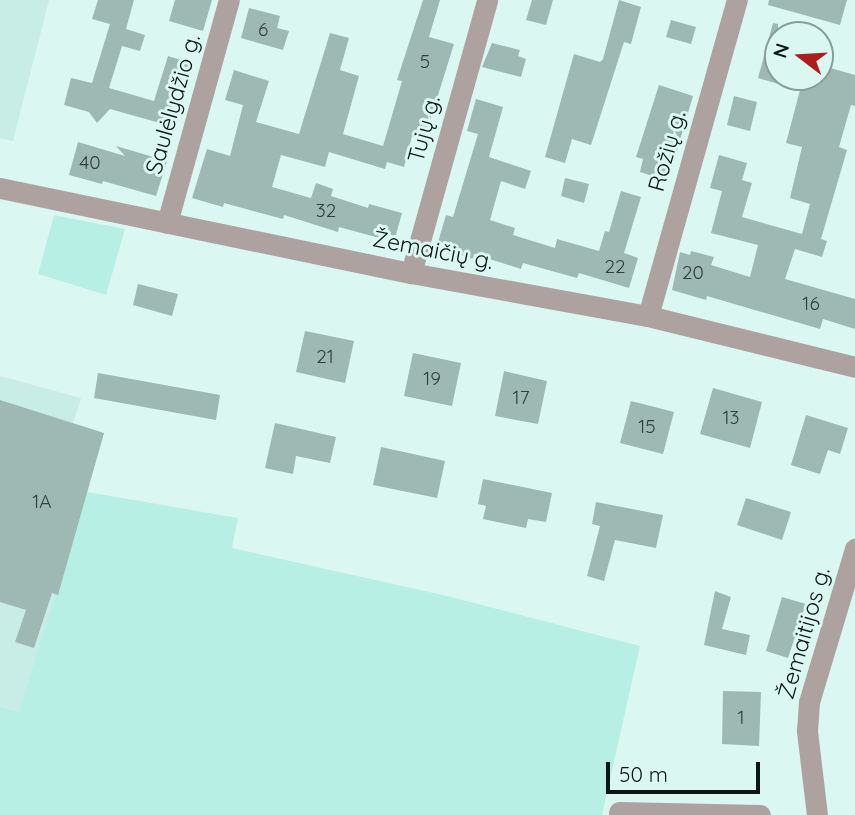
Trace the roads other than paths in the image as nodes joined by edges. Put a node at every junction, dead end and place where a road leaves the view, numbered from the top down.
1 (229, 0) edge
2 (487, 0) edge
3 (737, 0) edge
4 (0, 188) edge
5 (167, 223) junction
6 (411, 273) junction
7 (648, 316) junction
8 (855, 367) edge
9 (855, 549) edge
10 (619, 812) dead end
11 (760, 815) edge
12 (817, 815) edge

1 - 5 street, Saulėlydžio g.
2 - 6 street, Tujų g.
3 - 7 street, Rožių g.
4 - 5 street, Žemaičių g.
5 - 6 street, Žemaičių g.
6 - 7 street, Žemaičių g.
7 - 8 street, Žemaičių g.
9 - 12 street, Žemaitijos g.
10 - 11 street

